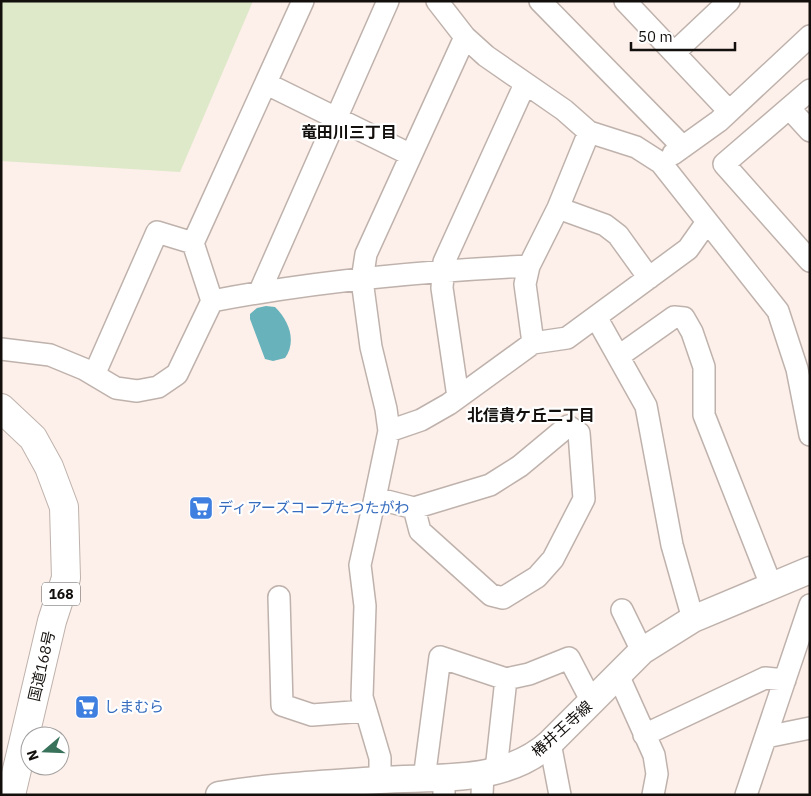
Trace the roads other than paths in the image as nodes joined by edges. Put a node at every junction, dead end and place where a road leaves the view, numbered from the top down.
1 (302, 1) edge
2 (388, 1) edge
3 (540, 1) edge
4 (625, 1) edge
5 (729, 1) edge
6 (442, 3) edge
7 (810, 36) edge
8 (465, 37) junction
9 (674, 53) junction
10 (266, 84) junction
11 (525, 84) junction
12 (810, 90) edge
13 (789, 108) junction
14 (729, 111) junction
15 (336, 118) junction
16 (810, 131) edge
17 (589, 132) junction
18 (683, 147) junction
19 (411, 155) junction
20 (660, 163) junction
21 (558, 208) junction
22 (707, 222) junction
23 (193, 243) junction
24 (810, 261) edge
25 (529, 266) junction
26 (443, 272) junction
27 (649, 278) junction
28 (362, 280) junction
29 (260, 291) junction
30 (212, 301) junction
31 (596, 317) junction
32 (533, 343) junction
33 (1, 349) edge
34 (619, 356) junction
35 (94, 375) junction
36 (458, 397) junction
37 (1, 408) edge
38 (389, 430) junction
39 (810, 435) edge
40 (375, 498) junction
41 (414, 508) junction
42 (810, 570) edge
43 (771, 585) junction
44 (279, 597) dead end
45 (810, 606) edge
46 (622, 610) dead end
47 (693, 619) junction
48 (642, 651) junction
49 (618, 675) junction
50 (506, 679) junction
51 (785, 680) junction
52 (592, 702) junction
53 (365, 711) junction
54 (810, 728) edge
55 (644, 735) junction
56 (766, 737) junction
57 (550, 743) junction
58 (380, 780) junction
59 (487, 780) edge
60 (437, 784) edge
61 (11, 795) edge
62 (219, 795) edge
63 (560, 795) edge
64 (653, 795) edge
65 (746, 795) edge

1 - 10 street
2 - 15 street
3 - 18 street
4 - 9 street
5 - 9 street
6 - 8 street
7 - 14 street
8 - 11 street
8 - 19 street
9 - 14 street
10 - 15 street
10 - 23 street
11 - 17 street
11 - 26 street
12 - 13 street
13 - 16 street
13 - 24 street
14 - 18 street
15 - 19 street
15 - 29 street
17 - 20 street
17 - 21 street
18 - 20 street
19 - 28 street
20 - 22 street
21 - 25 street
21 - 27 street
22 - 27 street
22 - 39 street
23 - 30 street
23 - 35 street
25 - 26 street
25 - 32 street
26 - 28 street
26 - 36 street
27 - 31 street
28 - 29 street
28 - 38 street
29 - 30 street
30 - 35 street
31 - 32 street
31 - 34 street
32 - 36 street
33 - 35 street
34 - 43 street
34 - 47 street
36 - 38 street
37 - 61 highway, 国道168号 / 168
38 - 40 street
40 - 41 street
40 - 53 street
41 - 41 street
42 - 43 main road, 椿井王寺線
43 - 47 main road, 椿井王寺線
44 - 53 street
45 - 51 street
46 - 48 street
47 - 48 main road, 椿井王寺線
48 - 49 main road, 椿井王寺線
49 - 52 main road, 椿井王寺線
49 - 55 street
50 - 52 street
50 - 59 street
50 - 60 street
51 - 55 street
51 - 56 street
52 - 57 main road, 椿井王寺線
53 - 58 street
54 - 56 street
55 - 64 street
56 - 65 street
57 - 59 main road, 椿井王寺線
57 - 63 street
58 - 60 main road, 椿井王寺線
58 - 62 main road, 椿井王寺線
59 - 60 main road, 椿井王寺線

